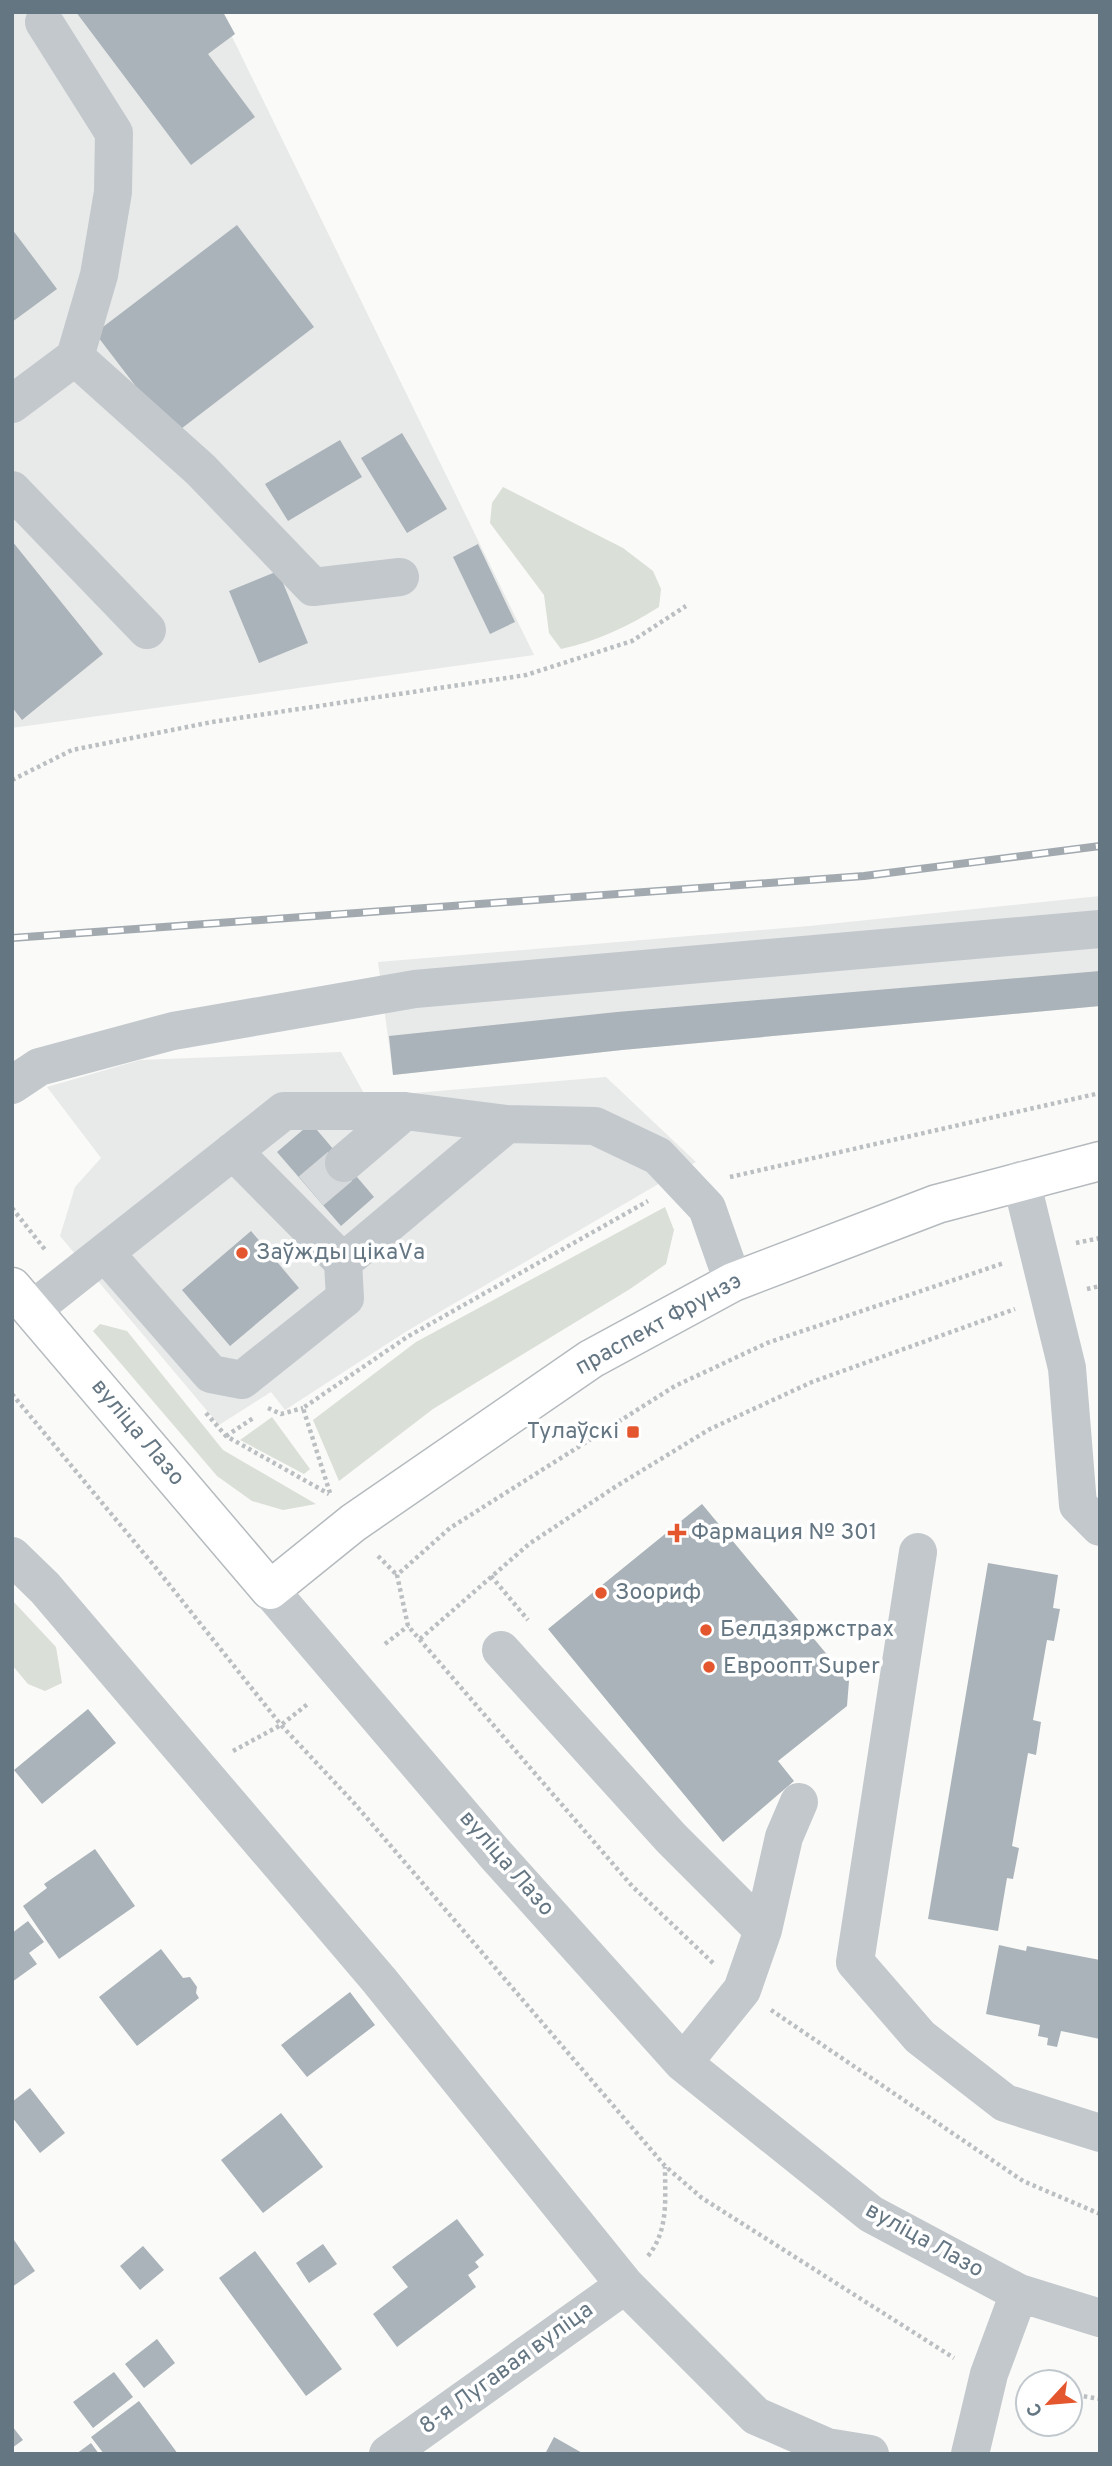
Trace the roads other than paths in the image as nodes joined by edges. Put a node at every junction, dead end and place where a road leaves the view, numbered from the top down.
1 (44, 22) dead end
2 (75, 357) junction
3 (12, 404) edge
4 (12, 490) edge
5 (400, 577) dead end
6 (146, 630) dead end
7 (1100, 929) edge
8 (12, 1085) edge
9 (405, 1111) junction
10 (507, 1124) junction
11 (233, 1151) junction
12 (1100, 1161) edge
13 (344, 1163) tunnel mouth
14 (1021, 1180) junction
15 (105, 1253) junction
16 (343, 1262) junction
17 (733, 1282) junction
18 (22, 1298) edge
19 (1100, 1528) edge
20 (918, 1552) dead end
21 (12, 1556) edge
22 (270, 1590) junction
23 (501, 1650) dead end
24 (799, 1802) dead end
25 (763, 1930) junction
26 (683, 2063) junction
27 (1100, 2133) edge
28 (625, 2285) junction
29 (1019, 2293) junction
30 (1100, 2318) edge
31 (388, 2454) edge
32 (870, 2454) edge
33 (970, 2454) edge

1 - 2 street
2 - 3 street
2 - 5 street
4 - 6 street
7 - 8 street
9 - 10 street
9 - 11 street
9 - 13 street
10 - 16 street
10 - 17 street
11 - 15 street
11 - 16 street
12 - 14 main road, праспект Фрунзэ
14 - 17 main road, праспект Фрунзэ
14 - 19 street
15 - 16 street
15 - 18 street
17 - 22 main road, праспект Фрунзэ
18 - 22 main road, вуліца Лазо
20 - 27 street
21 - 28 street
22 - 26 street, вуліца Лазо
23 - 25 street
24 - 25 street
25 - 26 street
26 - 29 street, вуліца Лазо
28 - 31 street, 8-я Лугавая вуліца
28 - 32 street
29 - 30 street, вуліца Лазо
29 - 33 street

